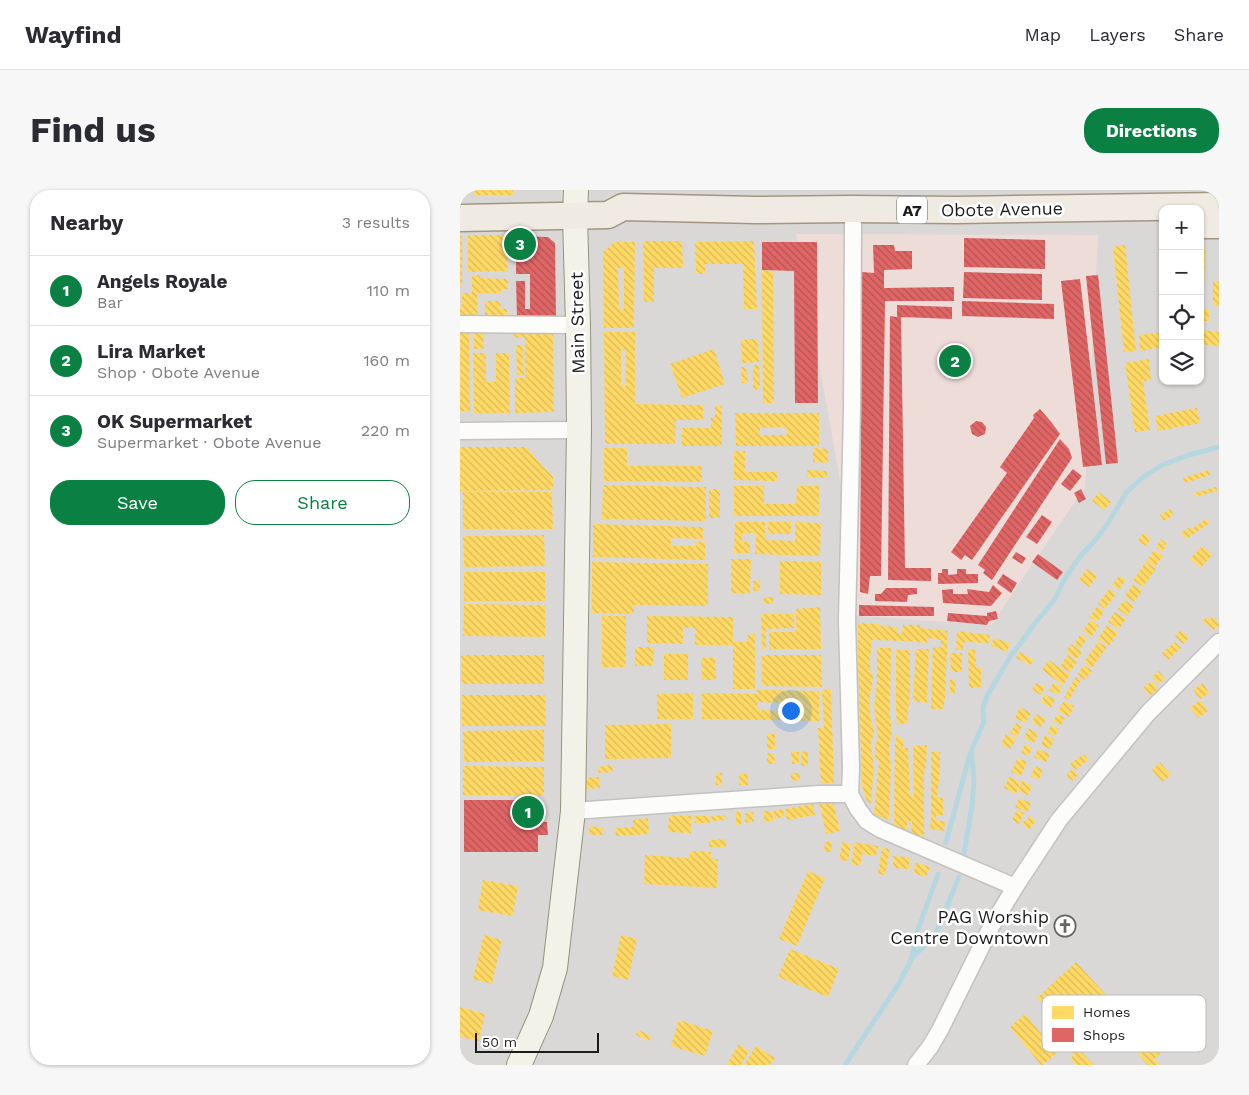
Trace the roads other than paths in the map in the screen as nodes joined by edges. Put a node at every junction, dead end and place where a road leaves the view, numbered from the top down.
1 (576, 190) edge
2 (1219, 206) edge
3 (608, 215) junction
4 (575, 216) junction
5 (460, 218) edge
6 (853, 224) junction
7 (1159, 225) edge
8 (1204, 225) edge
9 (1219, 225) edge
10 (460, 324) edge
11 (578, 325) junction
12 (579, 430) junction
13 (460, 431) edge
14 (1219, 642) edge
15 (850, 794) junction
16 (572, 811) junction
17 (1015, 887) junction
18 (519, 1065) edge
19 (916, 1065) edge

1 - 4 street, Main Street
2 - 3 main road, Obote Avenue / A7
3 - 4 main road, Obote Avenue / A7
3 - 6 main road, Obote Avenue / A7
4 - 5 main road, Obote Avenue / A7
4 - 11 street, Main Street
6 - 7 main road, Obote Avenue / A7
6 - 15 street
8 - 9 main road
10 - 11 street
11 - 12 street, Main Street
12 - 13 street
12 - 16 street, Main Street
14 - 17 street
15 - 16 street
15 - 17 street
16 - 18 street, Main Street
17 - 19 street

